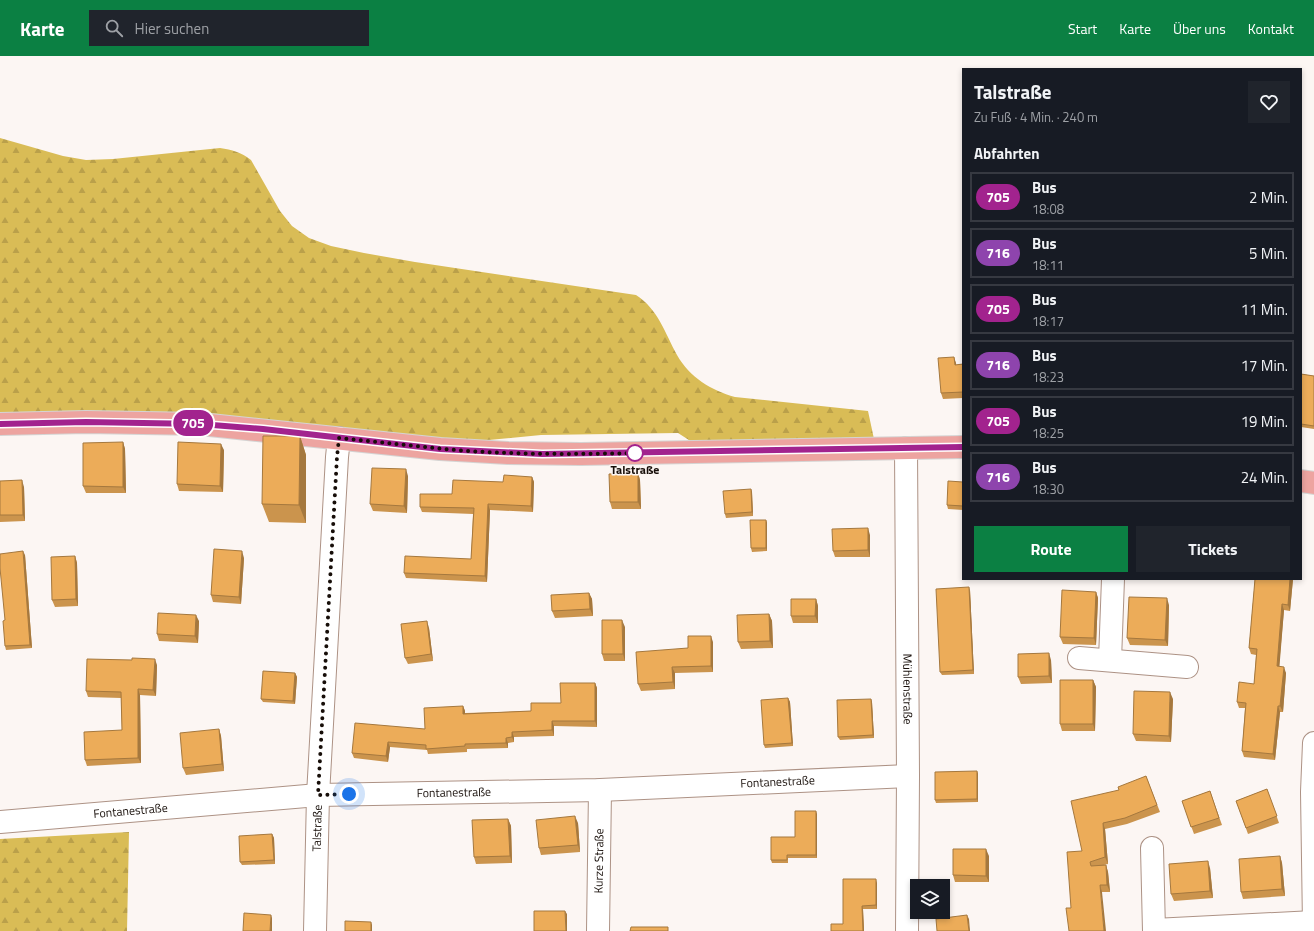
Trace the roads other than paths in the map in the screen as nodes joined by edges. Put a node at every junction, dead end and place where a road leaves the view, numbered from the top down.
1 (0, 424) edge
2 (339, 438) junction
3 (962, 447) edge
4 (906, 448) junction
5 (1302, 481) edge
6 (1314, 483) edge
7 (1113, 580) edge
8 (1079, 658) dead end
9 (1110, 660) junction
10 (1187, 667) dead end
11 (1314, 743) edge
12 (908, 776) junction
13 (600, 790) junction
14 (1313, 792) edge
15 (318, 795) junction
16 (0, 822) edge
17 (1152, 848) dead end
18 (1314, 922) edge
19 (1314, 925) edge
20 (1154, 930) edge
21 (315, 931) edge
22 (598, 931) edge
23 (908, 931) edge

1 - 2 main road
2 - 4 main road
2 - 15 street, Talstraße
3 - 4 main road
4 - 12 street, Mühlenstraße
5 - 6 main road
7 - 9 street
8 - 9 street
9 - 10 street
11 - 14 street
12 - 13 street, Fontanestraße
12 - 23 street, Mühlenstraße
13 - 15 street, Fontanestraße
13 - 22 street, Kurze Straße
14 - 18 street
15 - 16 street, Fontanestraße
15 - 21 street, Talstraße
17 - 20 street
18 - 19 street
18 - 20 street

